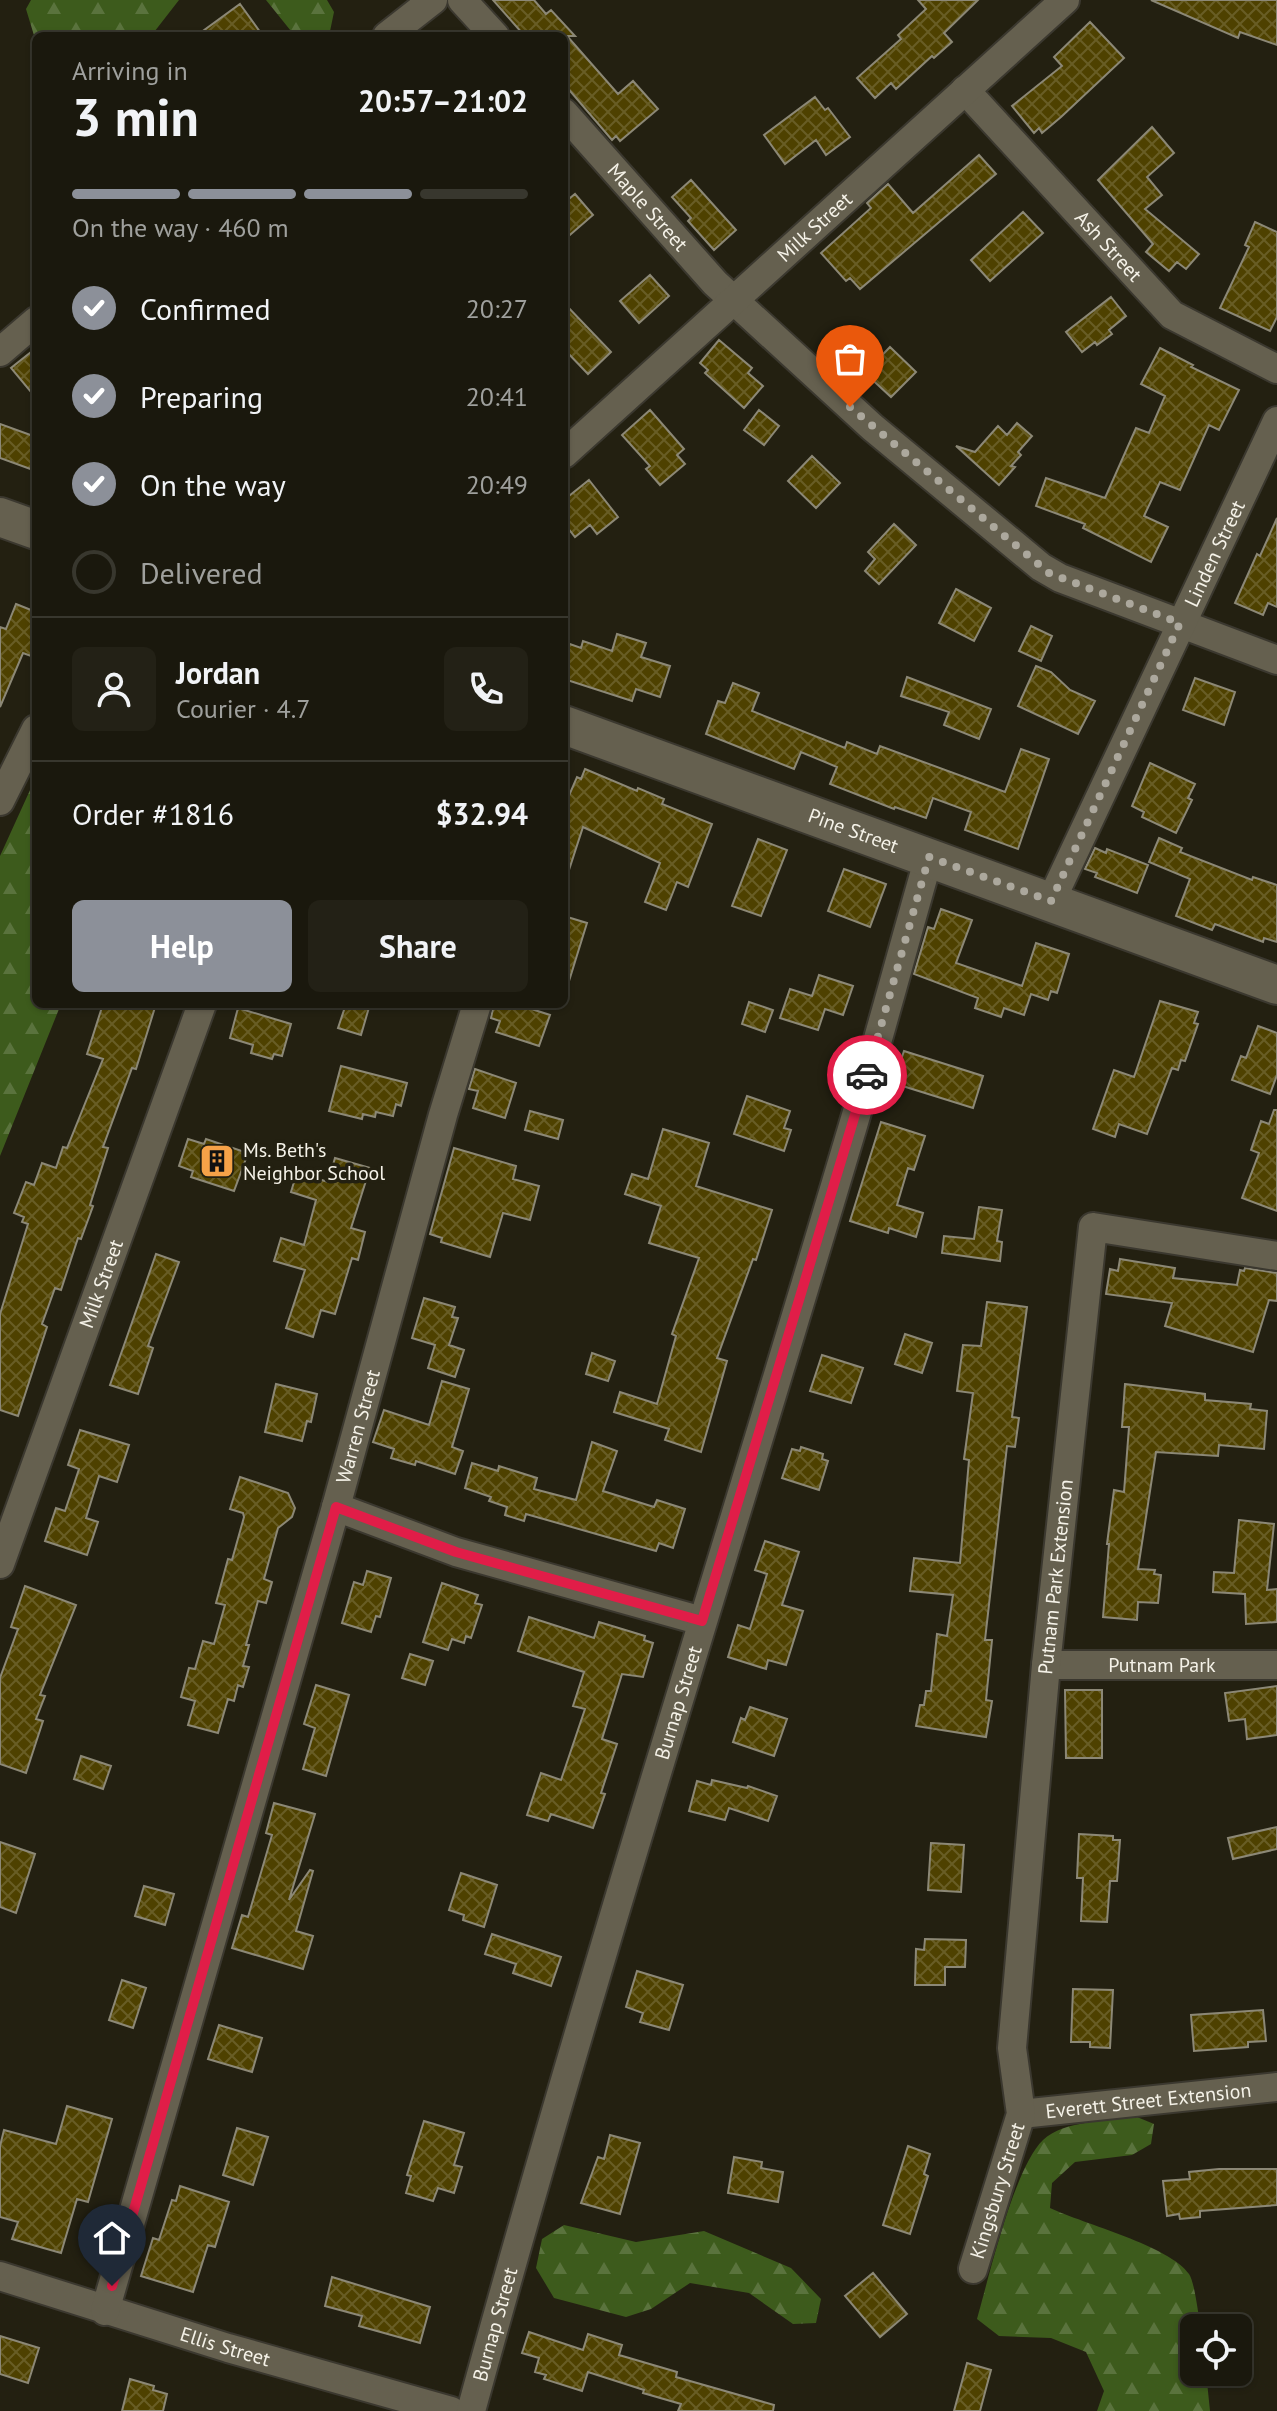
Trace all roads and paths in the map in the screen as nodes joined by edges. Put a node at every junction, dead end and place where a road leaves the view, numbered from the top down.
1 (433, 0) edge
2 (462, 0) edge
3 (1065, 0) edge
4 (392, 32) edge
5 (491, 32) edge
6 (965, 90) junction
7 (568, 118) edge
8 (735, 298) junction
9 (32, 324) edge
10 (0, 352) edge
11 (1277, 369) edge
12 (1277, 421) edge
13 (568, 450) edge
14 (0, 517) edge
15 (32, 529) edge
16 (1180, 623) junction
17 (1277, 660) edge
18 (568, 727) edge
19 (32, 737) edge
20 (0, 801) edge
21 (929, 857) junction
22 (1051, 901) junction
23 (1277, 985) edge
24 (201, 1008) edge
25 (476, 1008) edge
26 (1277, 1256) edge
27 (336, 1507) junction
28 (0, 1564) edge
29 (702, 1621) junction
30 (1046, 1665) junction
31 (1277, 1665) edge
32 (1277, 2087) edge
33 (1021, 2114) junction
34 (973, 2269) dead end
35 (0, 2276) edge
36 (105, 2311) junction
37 (451, 2411) edge
38 (471, 2411) edge

1 - 4 street
2 - 5 street
3 - 6 street, Milk Street
6 - 8 street, Milk Street
6 - 11 street, Ash Street
7 - 8 street, Maple Street
8 - 13 street, Milk Street
8 - 16 street, Maple Street
9 - 10 street
12 - 16 street, Linden Street
14 - 15 street
16 - 17 street, Maple Street
16 - 22 street, Linden Street
18 - 21 street, Pine Street
19 - 20 street
21 - 22 street, Pine Street
21 - 29 street, Burnap Street
22 - 23 street, Pine Street
24 - 28 street, Milk Street
25 - 27 street, Warren Street
26 - 30 street, Putnam Park Extension
27 - 29 street
27 - 36 street, Warren Street
29 - 38 street, Burnap Street
30 - 31 street, Putnam Park
30 - 33 street, Putnam Park Extension
32 - 33 street, Everett Street Extension
33 - 34 street, Kingsbury Street
35 - 36 street, Ellis Street
36 - 37 street, Ellis Street

